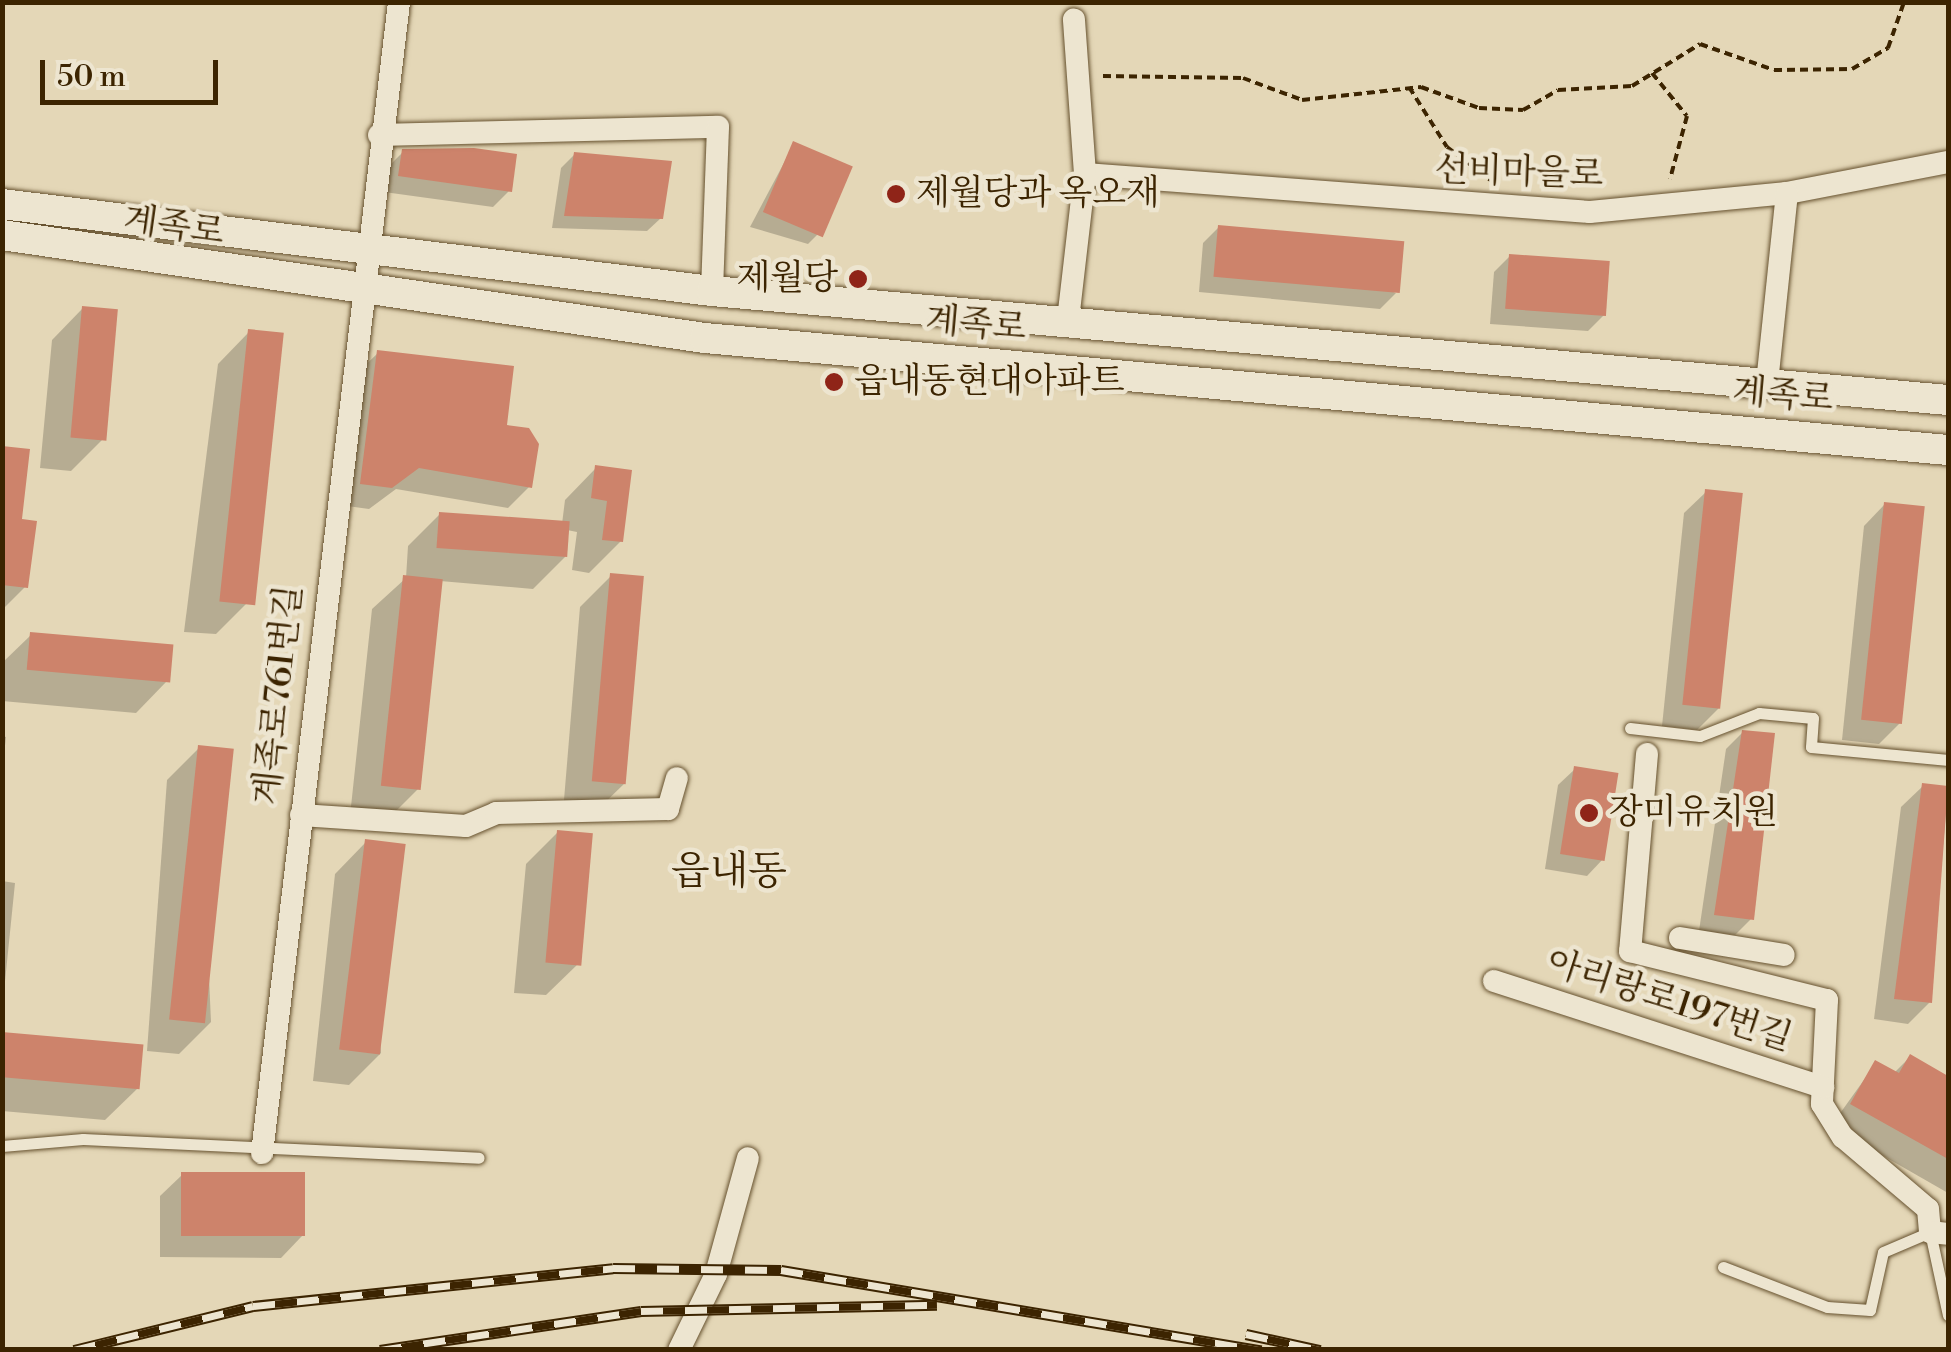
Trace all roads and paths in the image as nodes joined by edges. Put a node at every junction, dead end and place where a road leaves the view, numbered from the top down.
1 (399, 2) edge
2 (1904, 2) edge
3 (1074, 20) dead end
4 (1652, 73) junction
5 (1084, 78) junction
6 (1410, 87) junction
7 (378, 135) junction
8 (1948, 162) edge
9 (1085, 174) junction
10 (1787, 193) junction
11 (1669, 194) dead end
12 (2, 204) edge
13 (1504, 212) junction
14 (2, 235) edge
15 (364, 244) junction
16 (712, 290) junction
17 (359, 292) junction
18 (1068, 320) junction
19 (1767, 383) junction
20 (1948, 400) edge
21 (1948, 450) edge
22 (1630, 728) dead end
23 (1647, 754) dead end
24 (1948, 760) edge
25 (677, 778) dead end
26 (300, 815) junction
27 (1680, 938) dead end
28 (1784, 955) dead end
29 (1494, 981) dead end
30 (1823, 1087) junction
31 (2, 1146) edge
32 (262, 1154) junction
33 (479, 1158) dead end
34 (748, 1158) dead end
35 (1939, 1233) edge
36 (1723, 1267) dead end
37 (1948, 1315) edge
38 (679, 1350) edge

1 - 7 street, 계족로761번길
2 - 4 path
3 - 5 street
4 - 6 path
4 - 11 path
5 - 6 path
5 - 9 street
6 - 13 path
7 - 15 street, 계족로761번길
7 - 16 street
8 - 10 street, 선비마을로
9 - 13 street, 선비마을로
9 - 18 street
10 - 13 street, 선비마을로
10 - 19 street
12 - 15 main road, 계족로
14 - 17 main road, 계족로
15 - 16 main road, 계족로
15 - 17 street, 계족로761번길
16 - 18 main road, 계족로
17 - 21 main road, 계족로
17 - 26 street, 계족로761번길
18 - 19 main road, 계족로
19 - 20 main road, 계족로
22 - 24 lane
23 - 30 street, 아리랑로197번길
25 - 26 street
26 - 32 street, 계족로761번길
27 - 28 street
29 - 30 street, 아리랑로197번길
30 - 35 street, 아리랑로197번길
31 - 32 lane
32 - 33 lane
34 - 38 street
35 - 36 lane
35 - 37 lane

